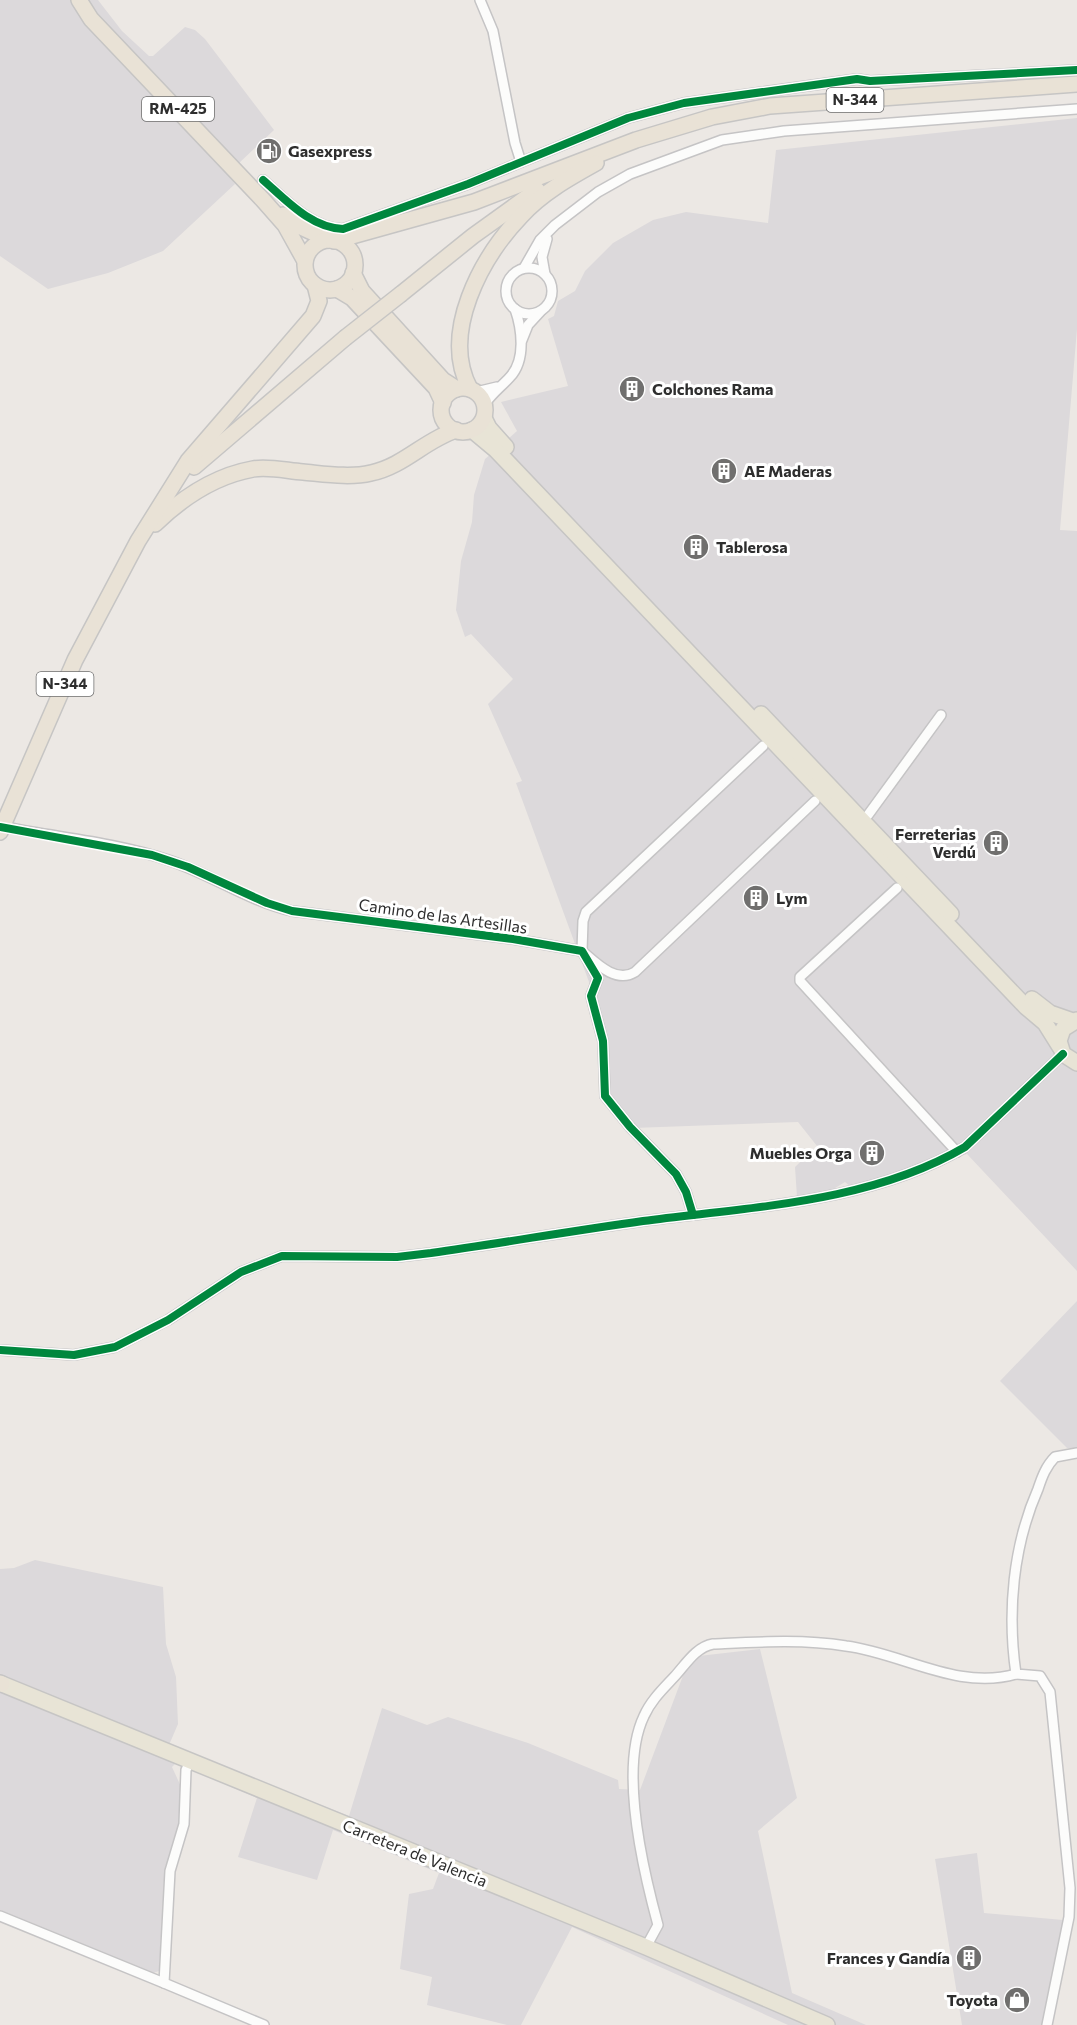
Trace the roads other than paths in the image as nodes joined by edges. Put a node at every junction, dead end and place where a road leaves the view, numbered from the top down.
1 (65, 0) edge
2 (79, 0) edge
3 (480, 0) edge
4 (91, 19) junction
5 (1077, 70) edge
6 (1077, 84) edge
7 (1077, 109) edge
8 (636, 140) junction
9 (592, 158) junction
10 (521, 162) junction
11 (263, 180) dead end
12 (264, 200) junction
13 (555, 225) junction
14 (332, 241) junction
15 (305, 261) junction
16 (524, 268) junction
17 (353, 273) junction
18 (545, 274) junction
19 (315, 285) junction
20 (338, 289) junction
21 (515, 309) junction
22 (540, 312) junction
23 (520, 342) junction
24 (474, 399) junction
25 (443, 403) junction
26 (464, 430) junction
27 (159, 508) junction
28 (138, 541) junction
29 (941, 715) dead end
30 (763, 746) dead end
31 (815, 801) dead end
32 (868, 815) dead end
33 (5, 830) edge
34 (897, 888) dead end
35 (582, 951) junction
36 (1075, 1021) edge
37 (1070, 1058) edge
38 (957, 1152) junction
39 (693, 1215) junction
40 (0, 1350) edge
41 (1077, 1453) edge
42 (1016, 1674) junction
43 (1, 1684) edge
44 (190, 1761) junction
45 (0, 1916) edge
46 (646, 1947) junction
47 (164, 1983) junction
48 (264, 2025) edge
49 (827, 2025) edge
50 (1047, 2025) edge

1 - 4 highway, RM-425
2 - 4 highway, RM-425
3 - 10 street
4 - 12 highway, RM-425
5 - 10 street
6 - 8 highway, N-344
7 - 13 street
8 - 9 highway, N-344
8 - 24 highway
9 - 14 highway
9 - 27 highway, N-344, bridge
10 - 11 street
12 - 14 highway
12 - 15 highway
13 - 16 street
13 - 18 street
14 - 15 highway
14 - 17 highway
15 - 19 highway
16 - 18 street
16 - 21 street
17 - 20 highway
17 - 24 highway
18 - 22 street
19 - 20 highway
19 - 27 highway
20 - 25 highway
21 - 22 street
21 - 23 street
22 - 23 street
23 - 24 street
24 - 25 highway
24 - 26 highway
24 - 36 main road
25 - 26 highway
26 - 28 highway
26 - 37 main road
27 - 28 highway, N-344
28 - 33 highway, N-344
29 - 32 street
30 - 35 street
31 - 35 street
33 - 35 street, Camino de las Artesillas
34 - 38 street
35 - 39 street
36 - 37 main road
37 - 38 street
38 - 39 street
39 - 40 street
41 - 42 street
42 - 46 street
42 - 50 street
43 - 44 main road, Carretera de Valencia
44 - 46 main road, Carretera de Valencia
44 - 47 street
45 - 47 street
46 - 49 main road, Carretera de Valencia
47 - 48 street

